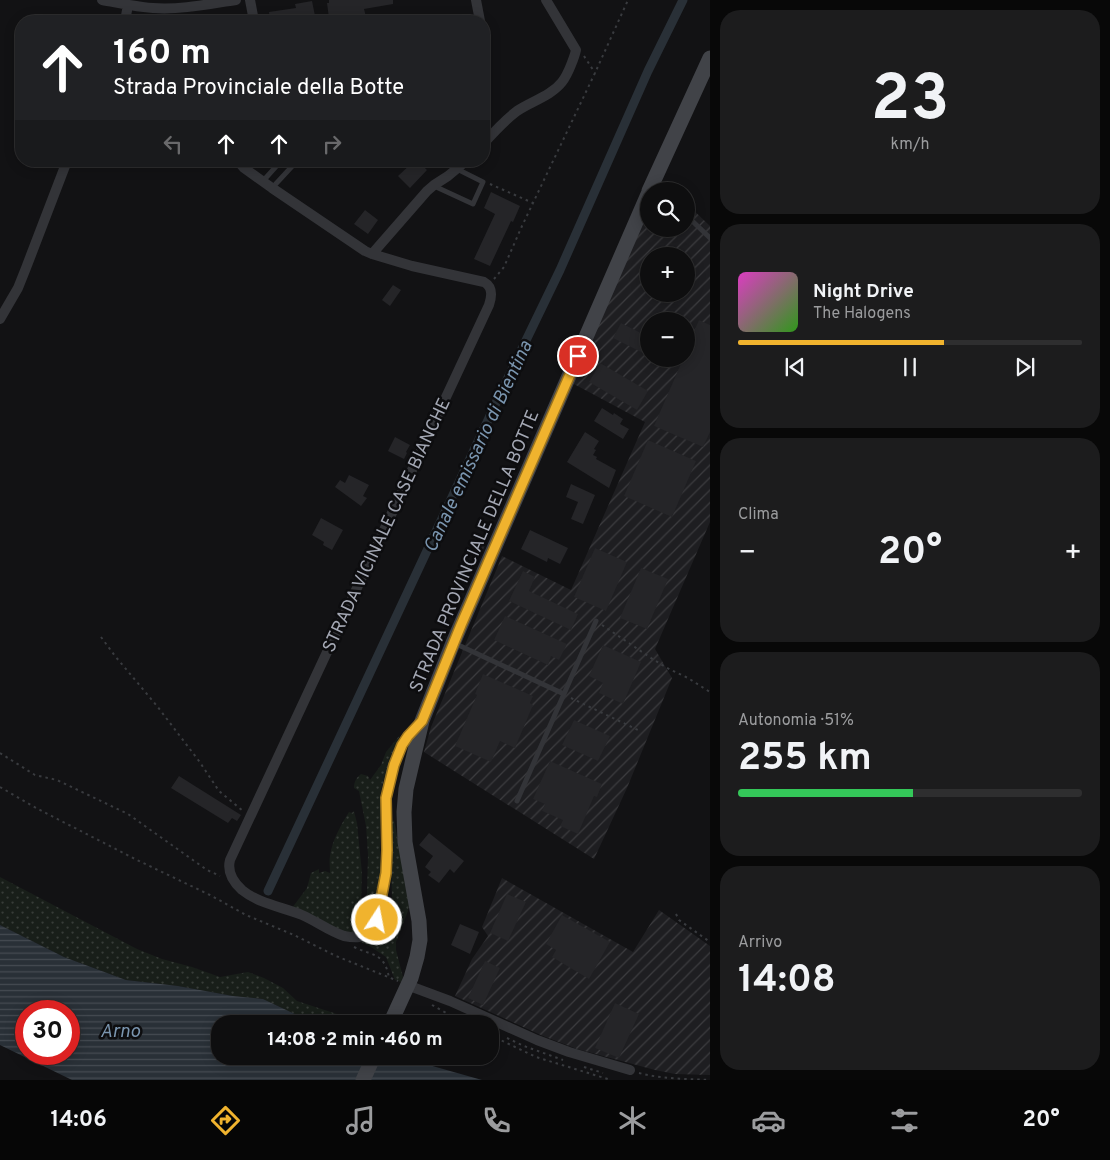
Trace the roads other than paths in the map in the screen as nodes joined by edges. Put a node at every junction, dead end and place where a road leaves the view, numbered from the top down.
1 (102, 0) edge
2 (236, 0) edge
3 (250, 0) edge
4 (476, 0) edge
5 (546, 0) edge
6 (128, 4) junction
7 (126, 15) edge
8 (253, 15) edge
9 (479, 15) edge
10 (709, 63) edge
11 (490, 137) edge
12 (65, 167) edge
13 (245, 167) edge
14 (276, 167) edge
15 (291, 167) edge
16 (459, 167) edge
17 (457, 169) junction
18 (262, 182) junction
19 (655, 182) edge
20 (434, 185) junction
21 (272, 188) junction
22 (640, 215) edge
23 (695, 224) edge
24 (710, 238) edge
25 (372, 254) junction
26 (0, 319) edge
27 (596, 621) road end
28 (453, 643) junction
29 (564, 694) junction
30 (422, 721) junction
31 (517, 801) dead end
32 (407, 985) junction
33 (394, 1015) edge
34 (370, 1065) edge
35 (630, 1070) road end
36 (363, 1080) edge

1 - 6 street
2 - 6 street
3 - 8 street
4 - 9 street
5 - 11 street
6 - 7 street
10 - 19 main road, STRADA PROVINCIALE DELLA BOTTE
12 - 26 street
13 - 18 street
14 - 18 lane
15 - 21 lane
16 - 17 street
17 - 20 street
17 - 20 lane
18 - 21 street
20 - 25 street
21 - 25 street
22 - 28 main road, STRADA PROVINCIALE DELLA BOTTE
23 - 24 lane
25 - 30 street, STRADA VICINALE CASE BIANCHE
27 - 29 lane
28 - 29 lane
28 - 30 main road, STRADA PROVINCIALE DELLA BOTTE
29 - 31 lane
30 - 32 main road, STRADA PROVINCIALE DELLA BOTTE
32 - 33 main road, STRADA PROVINCIALE DELLA BOTTE
32 - 35 street
34 - 36 main road

